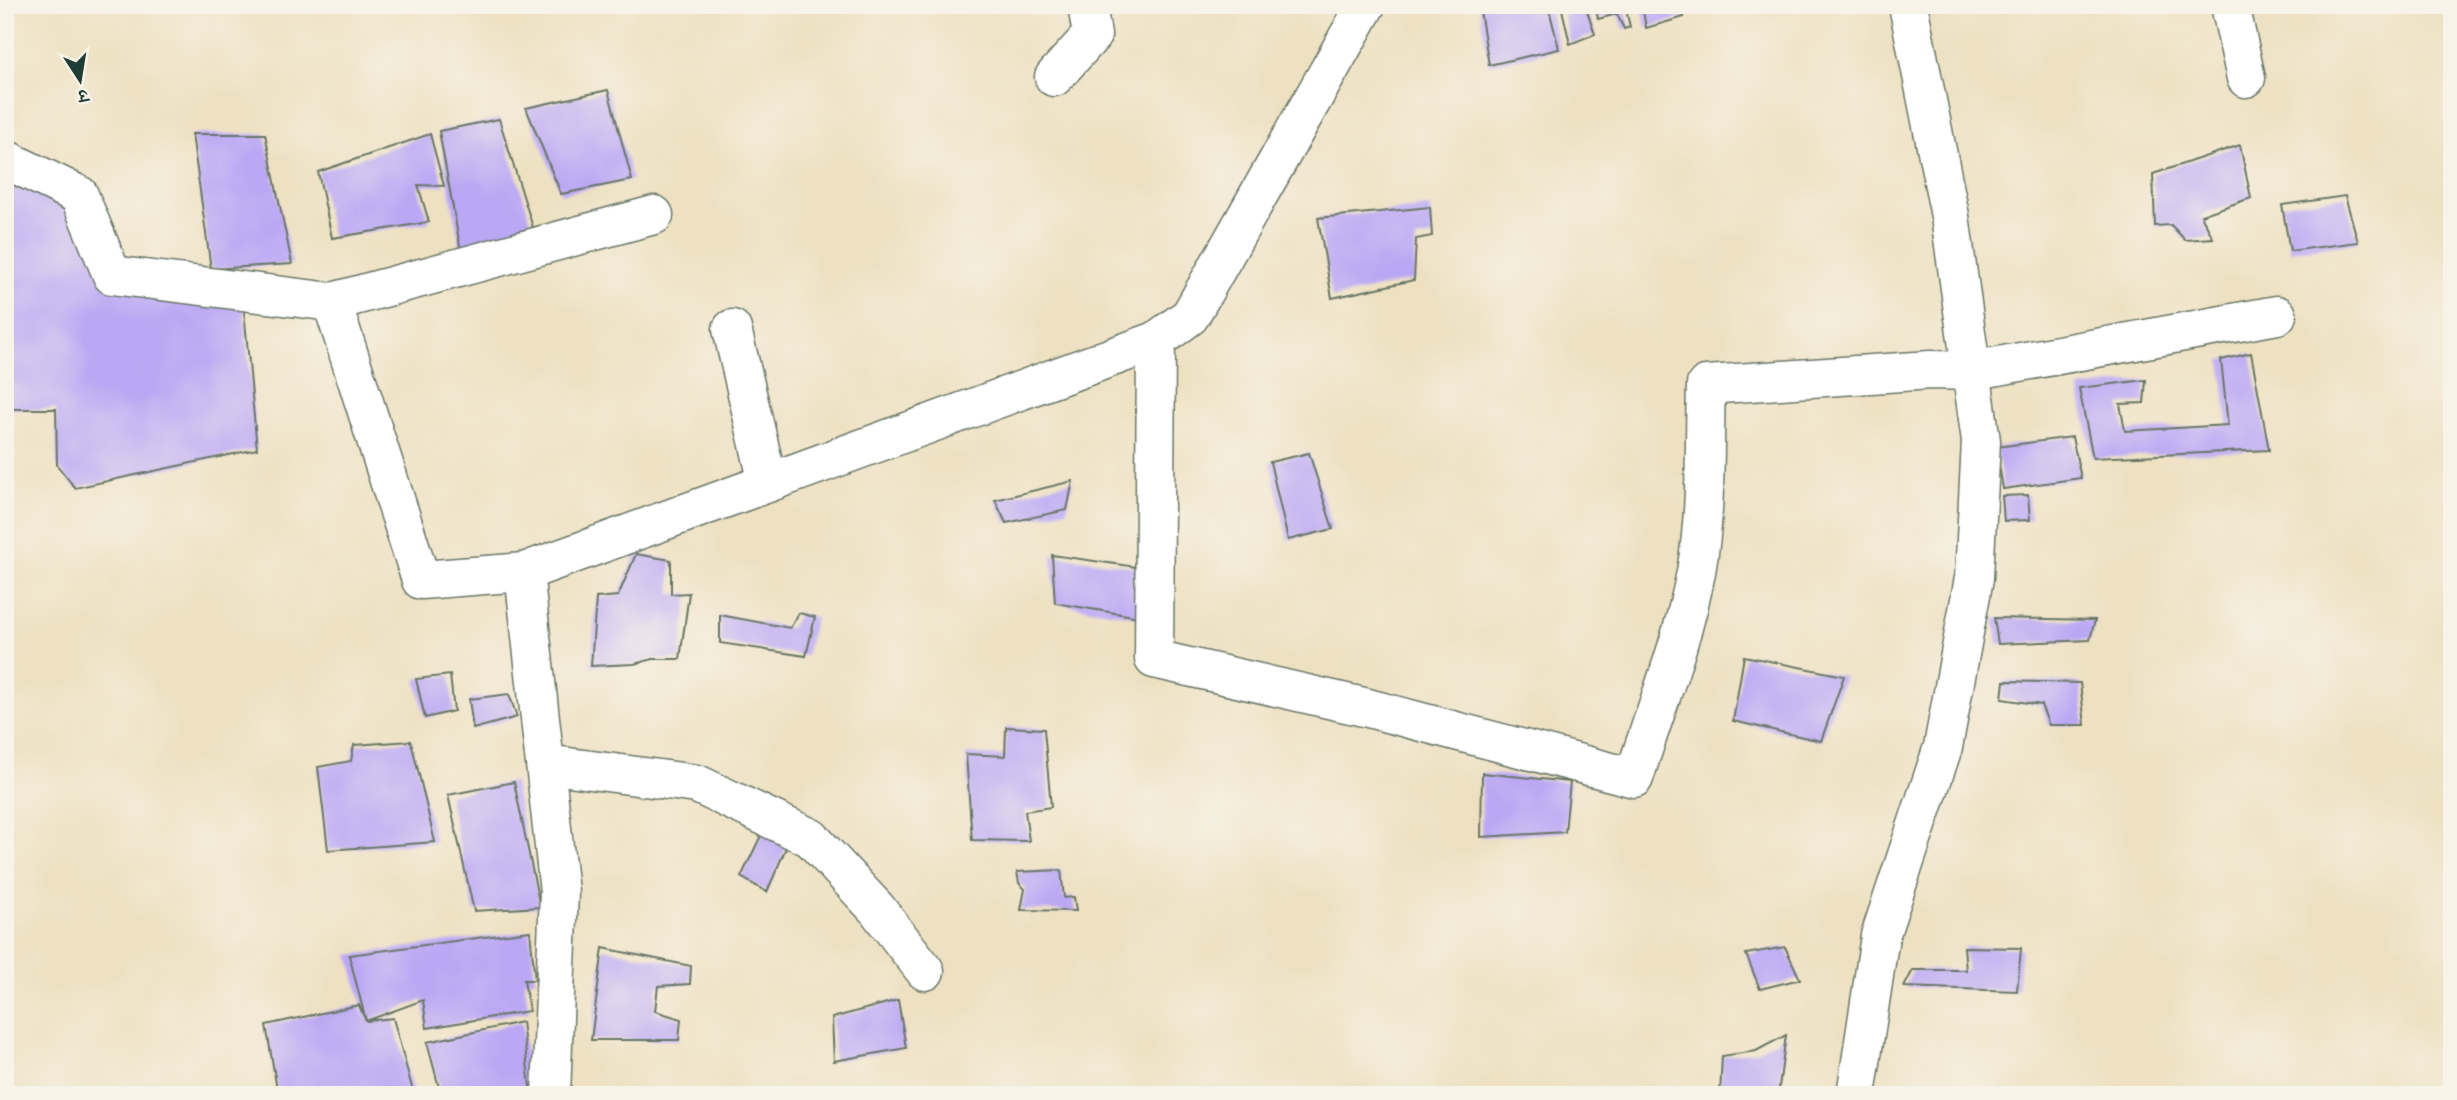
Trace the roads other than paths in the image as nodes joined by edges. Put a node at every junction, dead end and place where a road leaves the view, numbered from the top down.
1 (1087, 5) edge
2 (1366, 5) edge
3 (1908, 5) edge
4 (2230, 5) edge
5 (1054, 77) dead end
6 (2246, 78) dead end
7 (5, 159) edge
8 (654, 215) dead end
9 (332, 302) junction
10 (2277, 315) dead end
11 (732, 329) dead end
12 (1156, 341) junction
13 (1971, 371) junction
14 (768, 483) junction
15 (524, 572) junction
16 (545, 764) junction
17 (925, 971) dead end
18 (551, 1095) edge
19 (1856, 1095) edge

1 - 5 street
2 - 12 street
3 - 13 street
4 - 6 street
7 - 9 street
8 - 9 street
9 - 15 street
10 - 13 street
11 - 14 street
12 - 13 street
12 - 14 street
13 - 19 street
14 - 15 street
15 - 16 street
16 - 17 street
16 - 18 street

